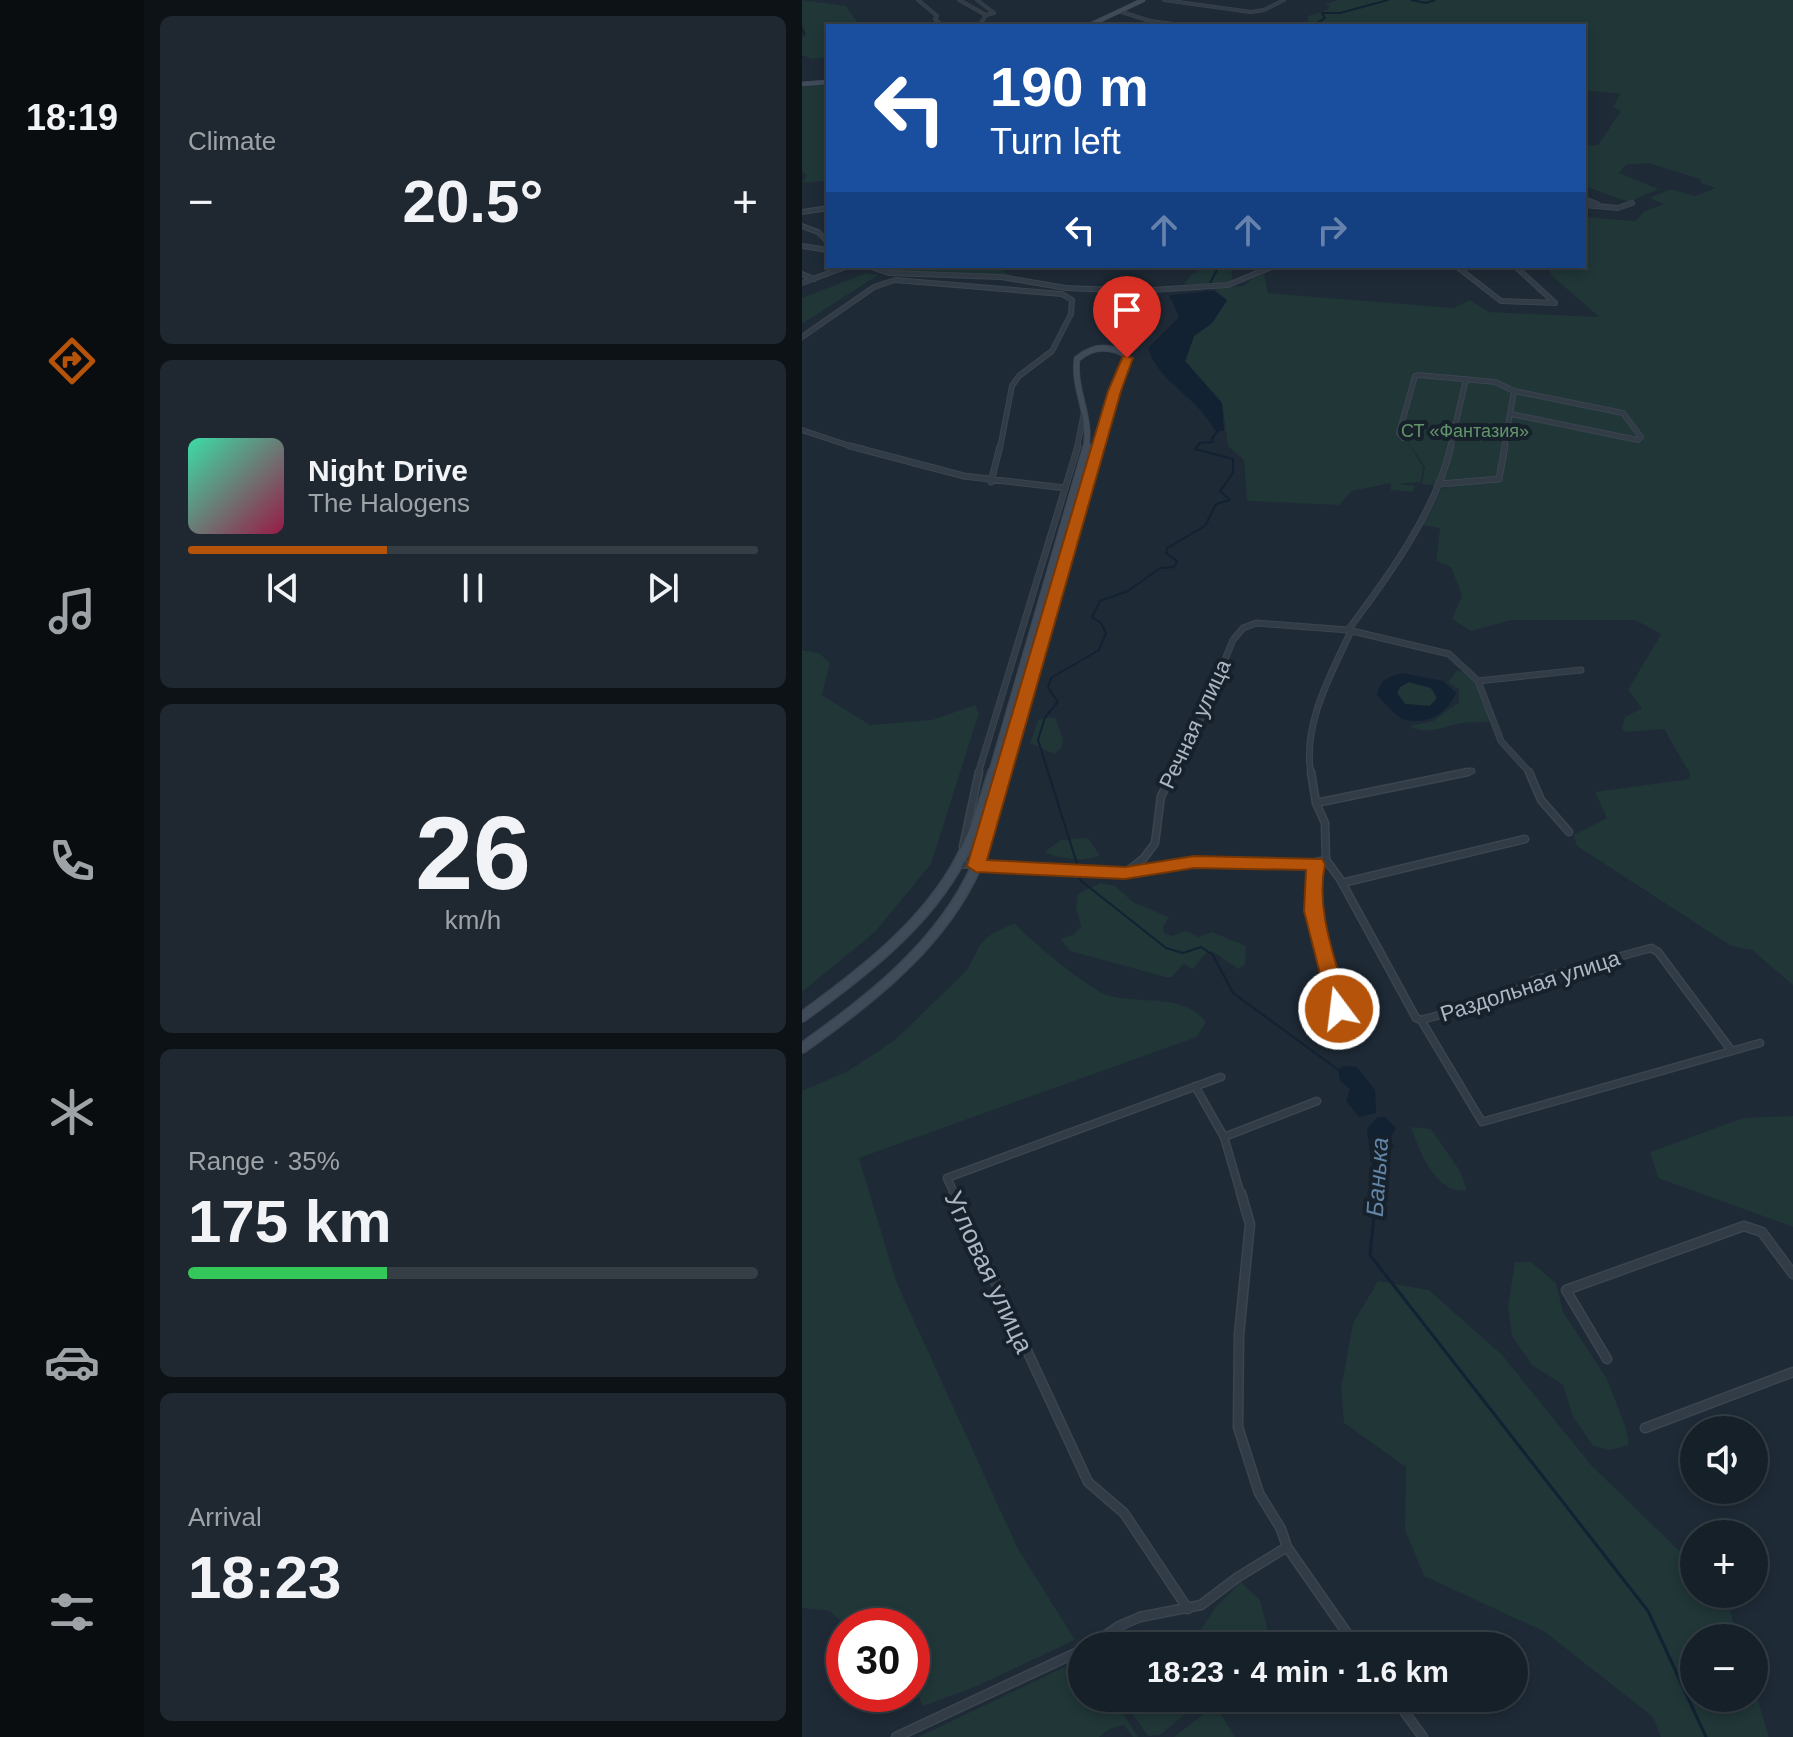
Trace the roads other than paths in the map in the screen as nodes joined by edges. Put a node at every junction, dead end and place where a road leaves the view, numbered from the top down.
1 (918, 0) edge
2 (959, 0) edge
3 (977, 0) edge
4 (1143, 0) edge
5 (1164, 0) edge
6 (1284, 0) edge
7 (1119, 11) junction
8 (986, 15) junction
9 (1150, 21) junction
10 (940, 24) edge
11 (980, 24) edge
12 (1092, 24) edge
13 (1154, 24) edge
14 (1173, 24) edge
15 (826, 82) edge
16 (802, 84) edge
17 (1586, 202) edge
18 (1632, 203) dead end
19 (826, 208) edge
20 (802, 212) edge
21 (802, 226) edge
22 (826, 240) edge
23 (802, 246) edge
24 (826, 250) edge
25 (843, 268) edge
26 (874, 268) edge
27 (1269, 268) edge
28 (1459, 268) edge
29 (1517, 268) edge
30 (802, 274) edge
31 (814, 279) junction
32 (802, 283) edge
33 (802, 337) edge
34 (1466, 379) junction
35 (1514, 391) junction
36 (1084, 408) junction
37 (1511, 414) junction
38 (802, 430) edge
39 (1403, 438) dead end
40 (991, 482) junction
41 (1440, 484) junction
42 (1065, 488) junction
43 (1350, 631) junction
44 (1581, 670) dead end
45 (1478, 681) junction
46 (1472, 771) dead end
47 (1316, 803) junction
48 (1569, 832) dead end
49 (1525, 839) dead end
50 (1326, 860) junction
51 (959, 861) junction
52 (1316, 864) junction
53 (976, 866) junction
54 (1125, 873) junction
55 (1342, 883) junction
56 (1339, 1009) dead end
57 (802, 1017) edge
58 (1421, 1020) junction
59 (1760, 1043) dead end
60 (802, 1048) edge
61 (1731, 1050) junction
62 (1221, 1077) dead end
63 (1195, 1086) junction
64 (1317, 1101) dead end
65 (1224, 1137) junction
66 (1793, 1274) edge
67 (1607, 1359) dead end
68 (1793, 1372) edge
69 (1645, 1428) dead end
70 (1287, 1547) junction
71 (1188, 1609) junction
72 (1110, 1632) edge
73 (1346, 1632) edge
74 (1068, 1657) edge
75 (1404, 1712) edge
76 (896, 1737) edge
77 (1423, 1737) edge

1 - 10 street
2 - 8 street
3 - 8 street
4 - 7 street
5 - 6 street
7 - 9 street
7 - 12 street
8 - 11 street
9 - 13 street
9 - 14 street
15 - 16 street
17 - 18 street
19 - 20 street
21 - 22 street
23 - 24 street
25 - 31 street
26 - 27 street
28 - 29 street
30 - 31 street
31 - 32 street
33 - 40 street
34 - 35 street
34 - 39 street
34 - 41 street
35 - 37 street
35 - 37 street
36 - 42 street
36 - 51 street
36 - 53 street
37 - 41 street
38 - 40 street
40 - 42 street
41 - 43 street
42 - 51 street
43 - 45 street
43 - 47 street
43 - 54 street, Речная улица
44 - 45 street
45 - 48 street
46 - 47 street
47 - 50 street
49 - 55 street
50 - 52 street
50 - 55 street
51 - 53 street
51 - 57 street
52 - 54 street
52 - 56 street
53 - 54 street
53 - 60 street
55 - 58 street
58 - 61 street, Раздольная улица
58 - 61 street
59 - 61 street
62 - 63 street, Угловая улица
63 - 65 street
63 - 71 street, Угловая улица
64 - 65 street
65 - 70 street
66 - 67 street
68 - 69 street
70 - 71 street
70 - 73 street
71 - 72 street
74 - 76 street
75 - 77 street

